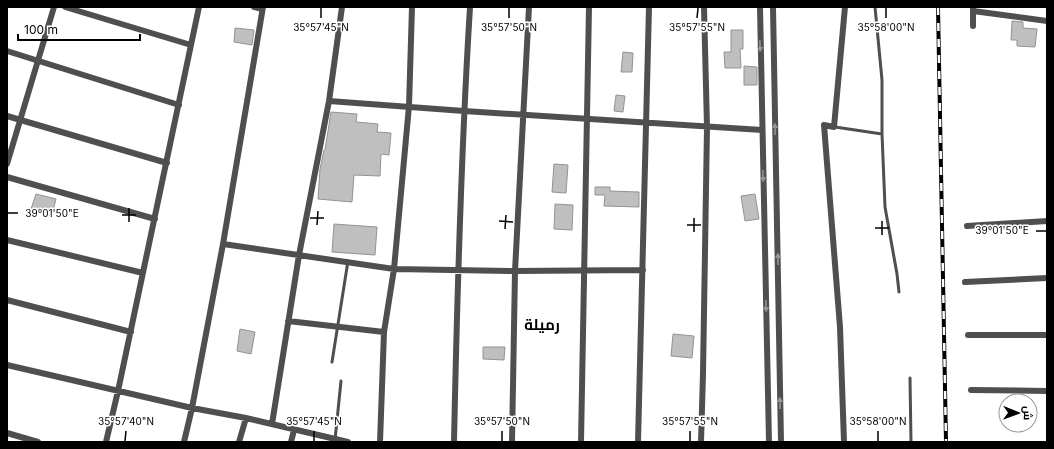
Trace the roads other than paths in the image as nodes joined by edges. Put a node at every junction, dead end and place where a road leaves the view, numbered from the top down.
1 (54, 7) edge
2 (66, 7) edge
3 (199, 7) edge
4 (254, 7) edge
5 (342, 7) edge
6 (412, 7) edge
7 (470, 7) edge
8 (530, 7) edge
9 (589, 7) edge
10 (649, 7) edge
11 (704, 7) edge
12 (760, 7) edge
13 (773, 7) edge
14 (845, 7) edge
15 (875, 7) edge
16 (262, 8) edge
17 (973, 9) edge
18 (1047, 21) edge
19 (973, 26) dead end
20 (191, 45) junction
21 (7, 51) edge
22 (38, 61) junction
23 (329, 101) junction
24 (179, 105) junction
25 (409, 106) junction
26 (464, 112) junction
27 (523, 115) junction
28 (7, 116) edge
29 (587, 119) junction
30 (20, 120) junction
31 (647, 123) junction
32 (707, 127) junction
33 (834, 127) junction
34 (762, 130) junction
35 (882, 134) junction
36 (167, 163) junction
37 (7, 164) edge
38 (7, 177) edge
39 (155, 218) junction
40 (1047, 221) edge
41 (967, 226) dead end
42 (7, 240) edge
43 (223, 244) junction
44 (299, 255) junction
45 (348, 262) junction
46 (394, 269) junction
47 (458, 270) junction
48 (643, 270) junction
49 (515, 271) junction
50 (584, 271) junction
51 (143, 273) junction
52 (1047, 278) edge
53 (965, 282) dead end
54 (899, 292) dead end
55 (7, 300) edge
56 (288, 321) junction
57 (338, 327) junction
58 (131, 332) junction
59 (384, 332) junction
60 (968, 335) dead end
61 (1047, 335) edge
62 (332, 362) dead end
63 (7, 365) edge
64 (910, 378) dead end
65 (341, 381) dead end
66 (972, 390) dead end
67 (1047, 390) edge
68 (118, 391) junction
69 (192, 408) junction
70 (246, 418) junction
71 (272, 424) junction
72 (294, 430) junction
73 (7, 433) edge
74 (335, 440) junction
75 (38, 442) edge
76 (106, 442) edge
77 (184, 442) edge
78 (239, 442) edge
79 (291, 442) edge
80 (344, 442) edge
81 (380, 442) edge
82 (454, 442) edge
83 (512, 442) edge
84 (581, 442) edge
85 (638, 442) edge
86 (701, 442) edge
87 (769, 442) edge
88 (781, 442) edge
89 (844, 442) edge
90 (911, 442) edge

1 - 22 street
2 - 20 street
3 - 20 street
4 - 16 street
5 - 23 street
6 - 25 street
7 - 26 street
8 - 27 street
9 - 29 street
10 - 31 street
11 - 32 street
12 -> 34 street
88 -> 13 street
14 - 33 street
15 - 35 lane
16 - 43 street
17 - 18 street
17 - 19 street
20 - 24 street
21 - 22 street
22 - 24 street
22 - 30 street
23 - 25 street
23 - 44 street
24 - 36 street
25 - 26 street
25 - 46 street
26 - 27 street
26 - 47 street
27 - 29 street
27 - 49 street
28 - 30 street
29 - 31 street
29 - 50 street
30 - 36 street
30 - 37 street
31 - 32 street
31 - 48 street
32 - 34 street
32 - 86 street
33 - 35 lane
33 - 89 street
34 -> 87 street
35 - 54 lane
36 - 39 street
38 - 39 street
39 - 51 street
40 - 41 street
42 - 51 street
43 - 44 street
43 - 69 street
44 - 45 street
44 - 56 street
45 - 46 street
45 - 57 lane
46 - 47 street
46 - 59 street
47 - 49 street
47 - 82 street
48 - 50 street
48 - 85 street
49 - 50 street
49 - 83 street
50 - 84 street
51 - 58 street
52 - 53 street
55 - 58 street
56 - 57 street
56 - 71 street
57 - 59 street
57 - 62 lane
58 - 68 street
59 - 81 street
60 - 61 street
63 - 68 street
64 - 90 lane
65 - 74 lane
66 - 67 street
68 - 69 street
68 - 76 street
69 - 70 street
69 - 77 street
70 - 71 street
70 - 78 street
71 - 72 street
72 - 74 street
72 - 79 street
73 - 75 street
74 - 80 street

